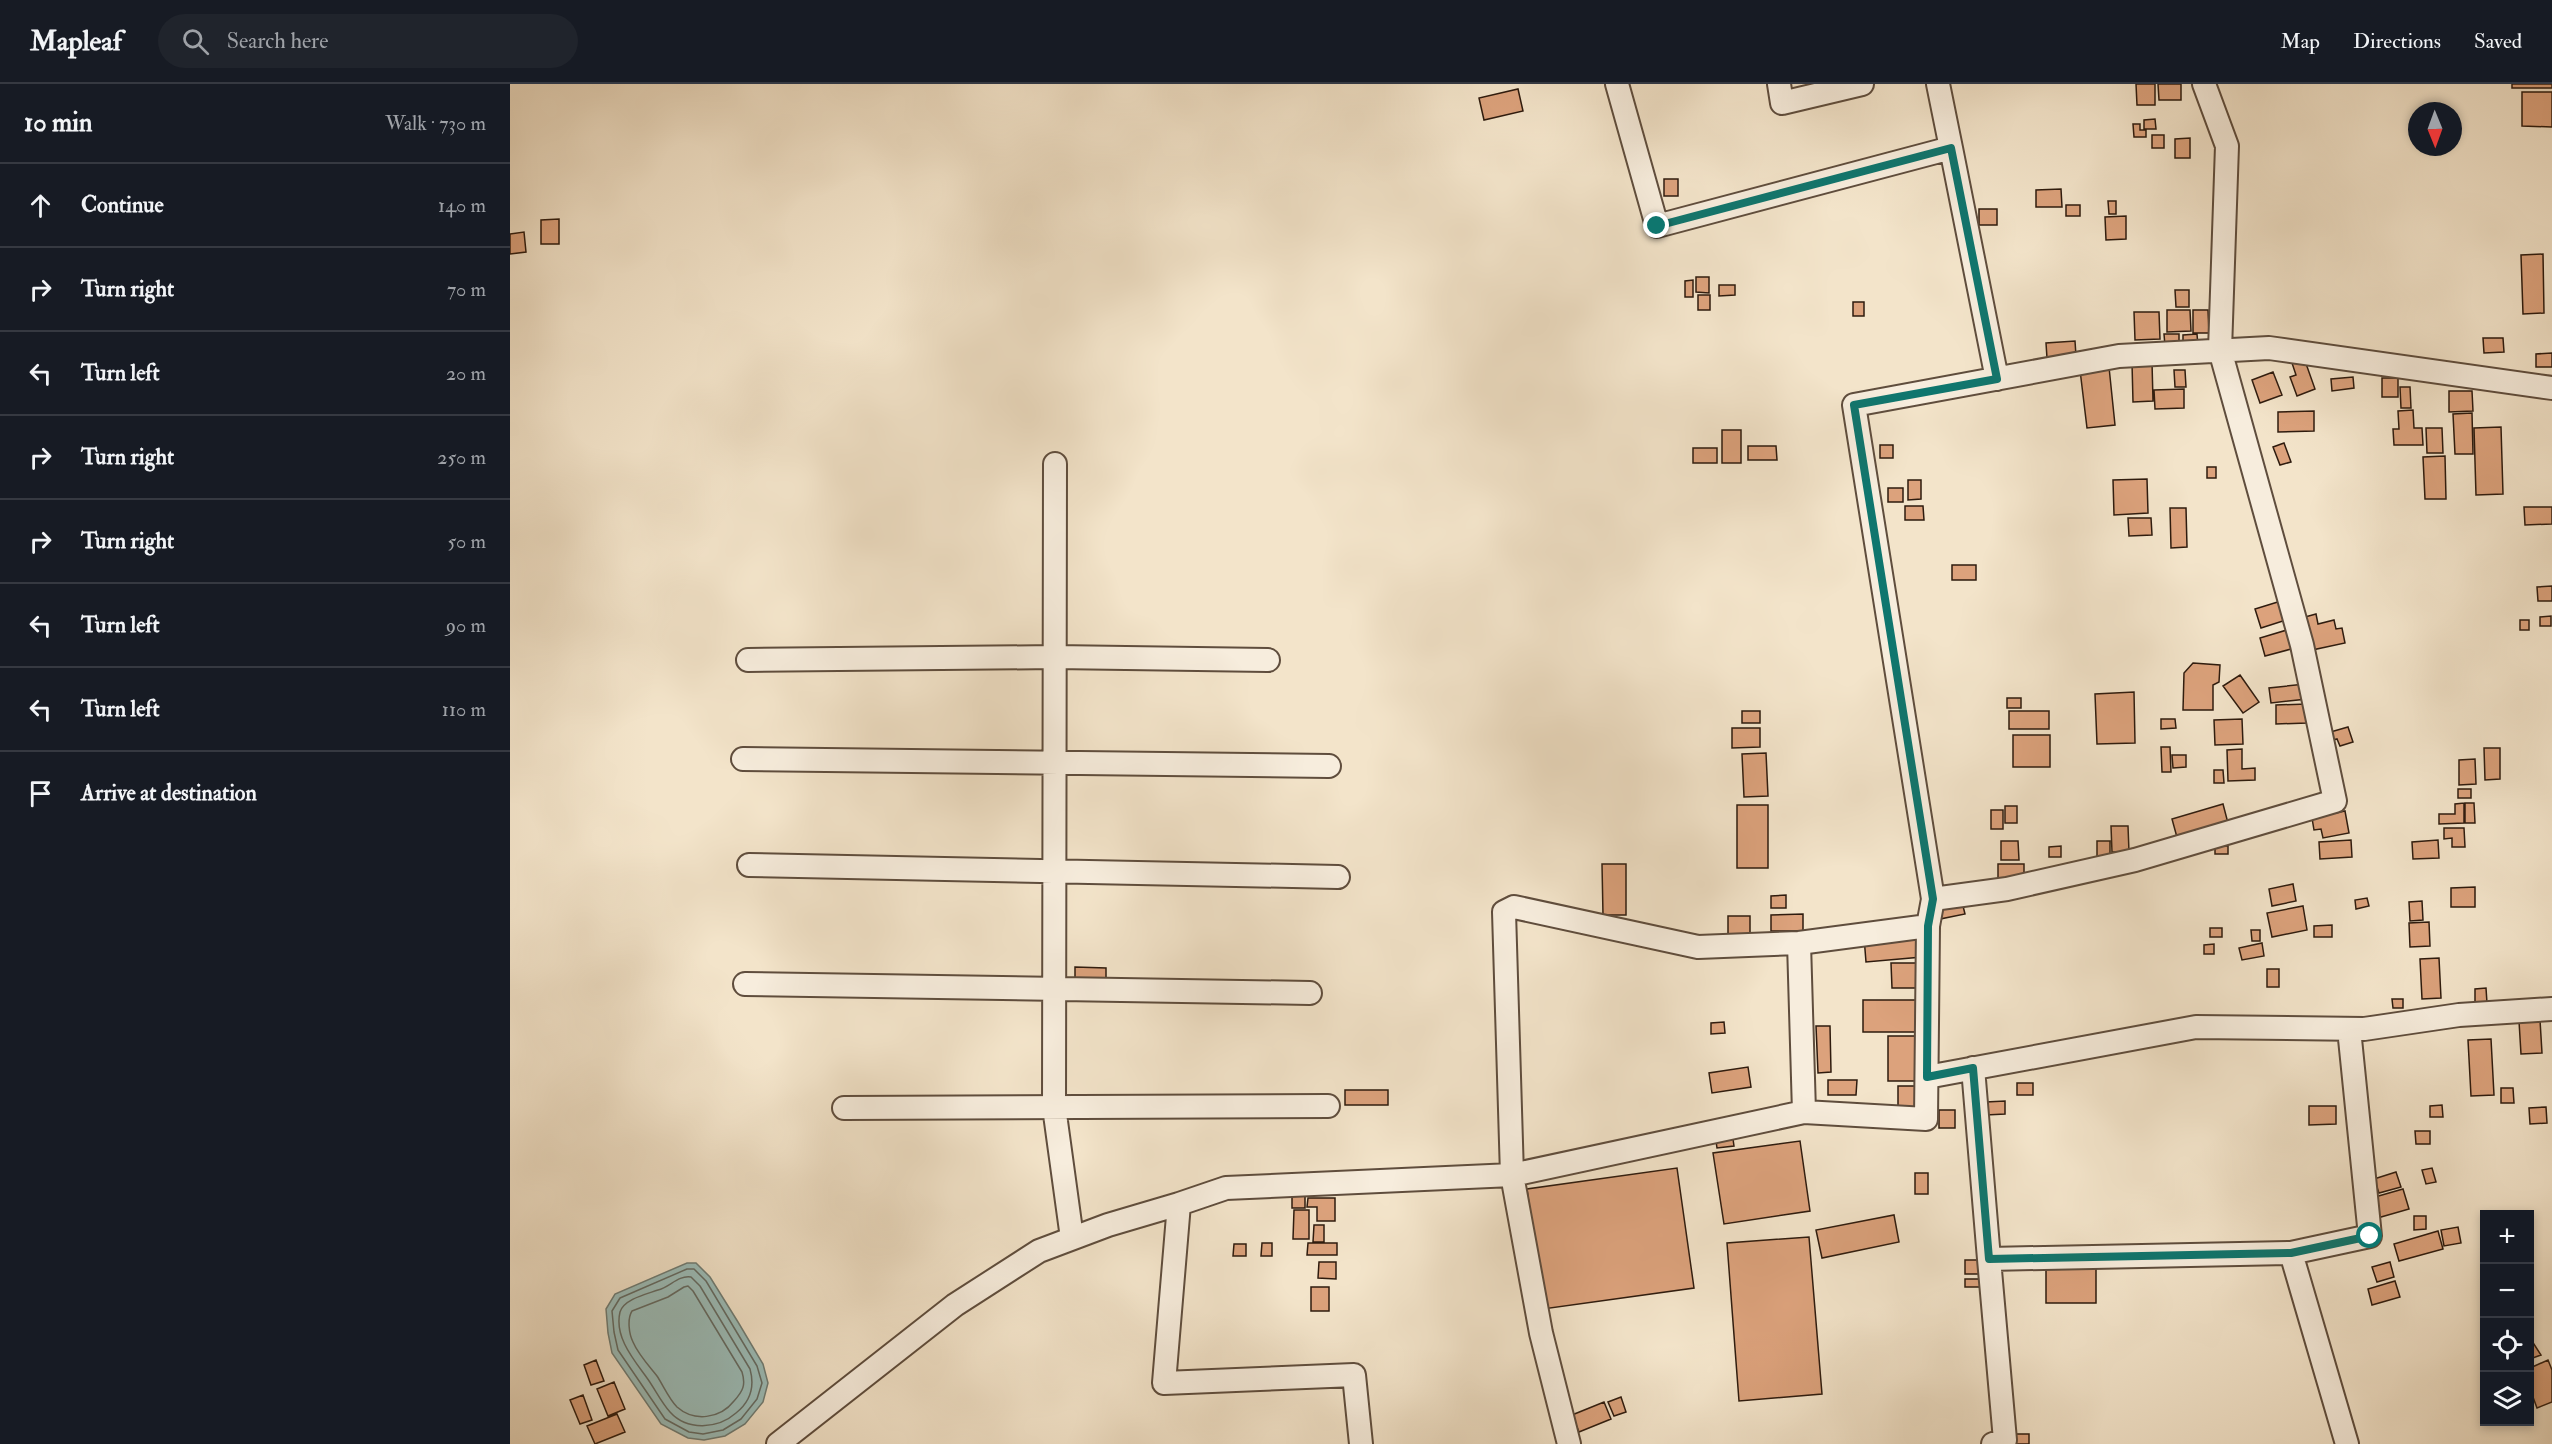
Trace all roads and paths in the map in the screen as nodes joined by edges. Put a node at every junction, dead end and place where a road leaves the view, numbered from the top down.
1 (1617, 84) edge
2 (1779, 84) edge
3 (1862, 84) edge
4 (1938, 84) edge
5 (2204, 84) edge
6 (1951, 148) junction
7 (2220, 350) junction
8 (1997, 379) junction
9 (2552, 388) edge
10 (1056, 464) dead end
11 (1054, 657) junction
12 (748, 660) dead end
13 (1268, 660) dead end
14 (743, 759) dead end
15 (1054, 762) junction
16 (1329, 766) dead end
17 (749, 865) dead end
18 (1053, 870) junction
19 (1338, 877) dead end
20 (1933, 899) junction
21 (1928, 926) junction
22 (1799, 943) junction
23 (745, 984) dead end
24 (1053, 989) junction
25 (1310, 993) dead end
26 (2552, 1009) edge
27 (2349, 1029) junction
28 (1973, 1068) junction
29 (1927, 1077) junction
30 (1328, 1106) dead end
31 (1054, 1107) junction
32 (844, 1108) dead end
33 (1804, 1112) junction
34 (1512, 1175) junction
35 (1179, 1204) junction
36 (1072, 1238) junction
37 (2291, 1253) junction
38 (1989, 1259) junction
39 (778, 1444) edge
40 (1361, 1444) edge
41 (1569, 1444) edge
42 (1993, 1444) edge
43 (2347, 1444) edge

1 - 6 street
2 - 3 street
4 - 6 street
5 - 7 street
6 - 8 street
7 - 8 street
7 - 9 street
7 - 20 street
8 - 20 street
10 - 11 street
11 - 12 street
11 - 13 street
11 - 15 street
14 - 15 street
15 - 16 street
15 - 18 street
17 - 18 street
18 - 19 street
18 - 24 street
20 - 21 street
21 - 22 street
21 - 29 street
22 - 33 street
22 - 34 street
23 - 24 street
24 - 25 street
24 - 31 street
26 - 27 street
27 - 28 street
27 - 37 street
28 - 29 street
28 - 38 street
29 - 33 street
30 - 31 street
31 - 32 street
31 - 36 street
33 - 34 street
34 - 35 street
34 - 41 street
35 - 36 street
35 - 40 street
36 - 39 street
37 - 38 street
37 - 43 street
38 - 42 street

